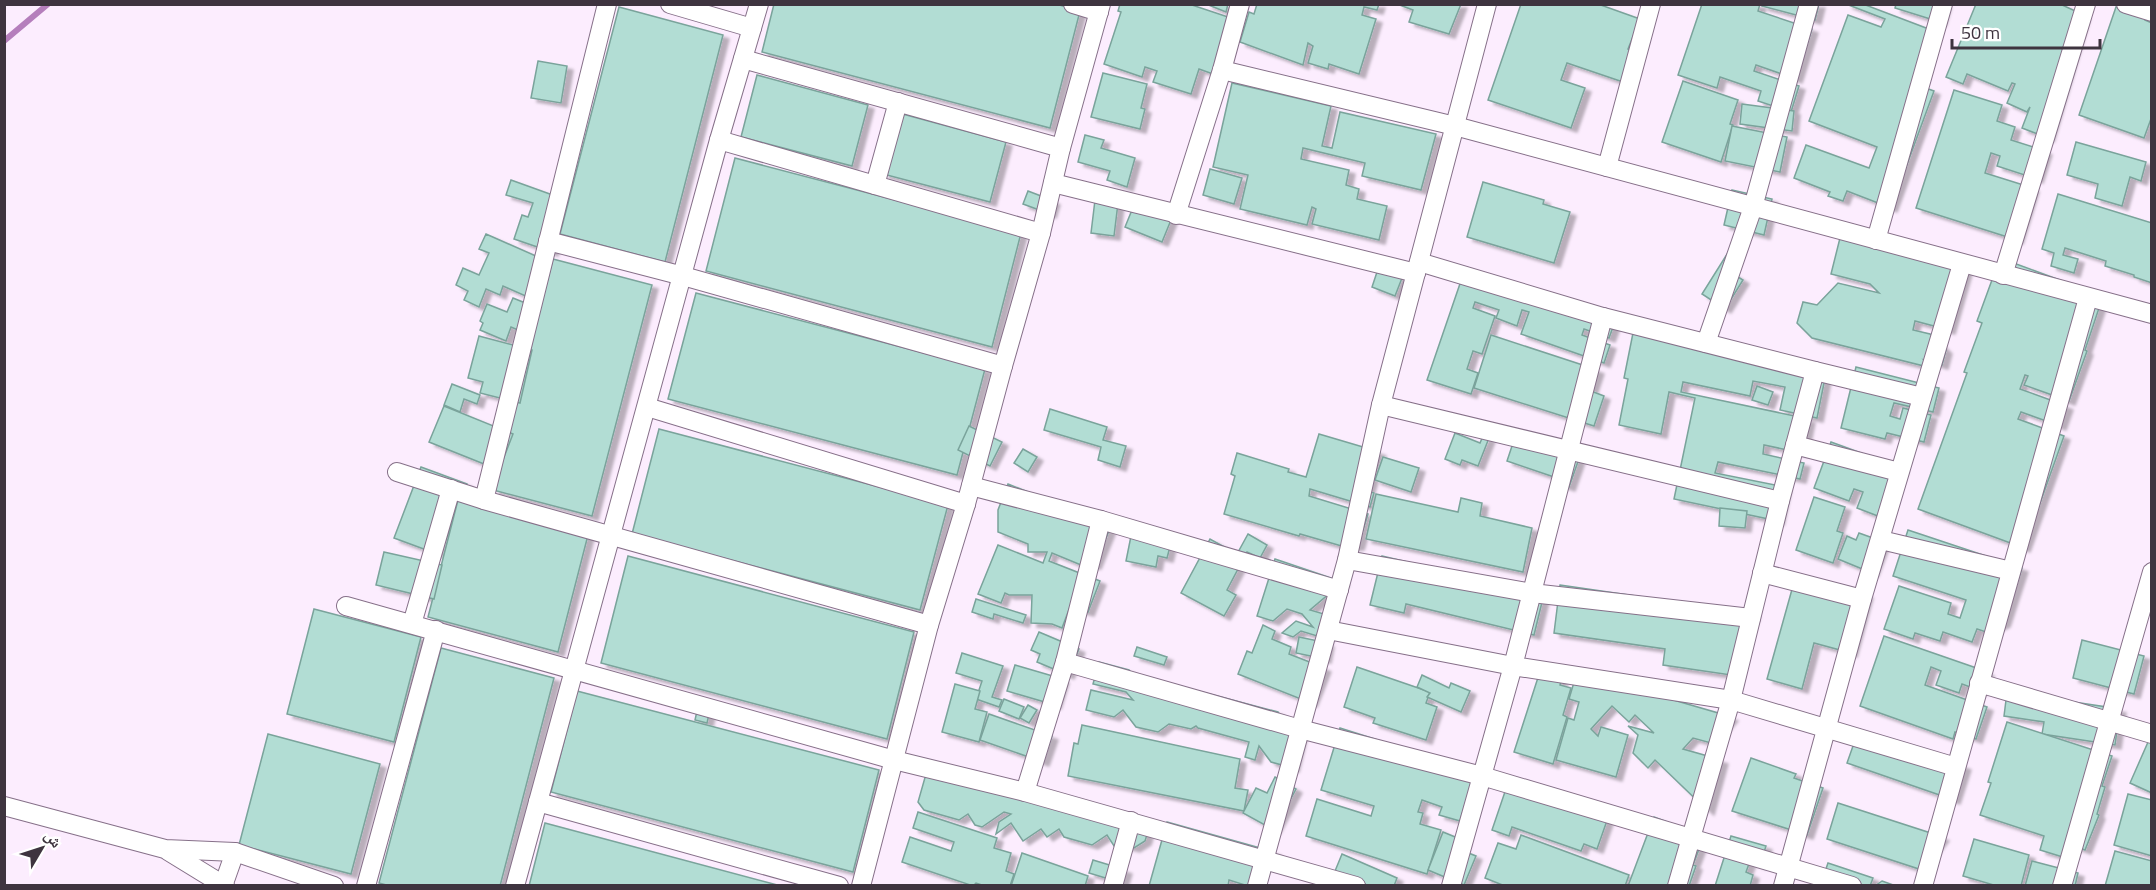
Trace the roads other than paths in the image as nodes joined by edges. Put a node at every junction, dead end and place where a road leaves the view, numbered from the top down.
1 (607, 4) edge
2 (670, 4) edge
3 (759, 4) edge
4 (1073, 4) edge
5 (1240, 4) edge
6 (1487, 4) edge
7 (1651, 4) edge
8 (1809, 4) edge
9 (1943, 4) edge
10 (2086, 4) edge
11 (2126, 4) edge
12 (1100, 8) edge
13 (2151, 12) edge
14 (752, 28) junction
15 (743, 58) junction
16 (1222, 70) junction
17 (898, 102) junction
18 (1455, 126) junction
19 (719, 140) junction
20 (1061, 148) junction
21 (1606, 167) junction
22 (1053, 183) junction
23 (875, 185) junction
24 (1753, 207) junction
25 (1176, 215) junction
26 (1041, 233) junction
27 (1876, 240) junction
28 (548, 241) junction
29 (1962, 264) junction
30 (1418, 268) junction
31 (2003, 275) junction
32 (683, 276) junction
33 (2088, 298) junction
34 (2151, 314) edge
35 (1603, 317) junction
36 (1706, 343) junction
37 (1003, 366) junction
38 (1815, 371) junction
39 (1922, 397) junction
40 (1381, 405) junction
41 (647, 407) junction
42 (1795, 445) junction
43 (1570, 449) junction
44 (397, 472) dead end
45 (1899, 472) junction
46 (971, 486) junction
47 (451, 489) junction
48 (484, 500) junction
49 (1780, 501) junction
50 (966, 504) junction
51 (1101, 520) junction
52 (610, 536) junction
53 (1881, 540) junction
54 (1347, 560) junction
55 (2010, 571) junction
56 (2151, 572) edge
57 (1762, 573) junction
58 (1339, 590) junction
59 (1532, 593) junction
60 (1862, 599) junction
61 (346, 606) dead end
62 (1750, 618) junction
63 (412, 624) junction
64 (929, 625) junction
65 (436, 630) junction
66 (1328, 630) junction
67 (1065, 662) junction
68 (1513, 666) junction
69 (574, 669) junction
70 (1979, 683) junction
71 (1731, 700) junction
72 (2109, 721) junction
73 (1300, 729) junction
74 (1827, 729) junction
75 (2151, 734) edge
76 (894, 760) junction
77 (1956, 767) junction
78 (1482, 777) junction
79 (1025, 792) junction
80 (538, 802) junction
81 (4, 806) edge
82 (1131, 821) junction
83 (1691, 837) junction
84 (165, 849) junction
85 (235, 852) junction
86 (1264, 860) junction
87 (1788, 867) junction
88 (224, 885) edge
89 (334, 885) edge
90 (366, 885) edge
91 (515, 885) edge
92 (839, 885) edge
93 (861, 885) edge
94 (1113, 885) edge
95 (1257, 885) edge
96 (1356, 885) edge
97 (1451, 885) edge
98 (1677, 885) edge
99 (1783, 885) edge
100 (1852, 885) edge
101 (1923, 885) edge
102 (2062, 885) edge

1 - 28 street
2 - 14 street
3 - 14 street
4 - 12 street
5 - 16 street
6 - 18 street
7 - 21 street
8 - 24 street
9 - 27 street
10 - 31 street
11 - 13 street
12 - 20 street
14 - 15 street
15 - 17 street
15 - 19 street
16 - 18 street
16 - 25 street
17 - 20 street
17 - 23 street
18 - 21 street
18 - 30 street
19 - 23 street
19 - 32 street
20 - 22 street
21 - 24 street
22 - 25 street
22 - 26 street
23 - 26 street
24 - 27 street
24 - 36 street
25 - 30 street
26 - 37 street
27 - 29 street
28 - 32 street
28 - 48 street
29 - 31 street
29 - 39 street
30 - 35 street
30 - 40 street
31 - 33 street
32 - 37 street
32 - 41 street
33 - 34 street
33 - 55 street
35 - 36 street
35 - 43 street
36 - 38 street
37 - 46 street
38 - 39 street
38 - 42 street
39 - 45 street
40 - 43 street
40 - 54 street
41 - 50 street
41 - 52 street
42 - 45 street
42 - 49 street
43 - 49 street
43 - 59 street
44 - 47 street
45 - 53 street
46 - 50 street
46 - 51 street
47 - 48 street
47 - 63 street
48 - 52 street
49 - 57 street
50 - 64 street
51 - 58 street
51 - 67 street
52 - 64 street
52 - 69 street
53 - 55 street
53 - 60 street
54 - 58 street
54 - 59 street
55 - 70 street
56 - 72 street
57 - 60 street
57 - 62 street
58 - 66 street
59 - 62 street
59 - 68 street
60 - 74 street
61 - 63 street
62 - 71 street
63 - 65 street
64 - 76 street
65 - 69 street
65 - 90 street
66 - 68 street
66 - 73 street
67 - 73 street
67 - 79 street
68 - 71 street
68 - 78 street
69 - 76 street
69 - 80 street
70 - 72 street
70 - 77 street
71 - 74 street
71 - 83 street
72 - 75 street
72 - 102 street
73 - 78 street
73 - 86 street
74 - 77 street
74 - 87 street
76 - 79 street
76 - 93 street
77 - 101 street
78 - 83 street
78 - 97 street
79 - 82 street
80 - 91 street
80 - 92 street
81 - 84 street
82 - 86 street
82 - 94 street
83 - 87 street
83 - 98 street
84 - 85 street
84 - 88 street
85 - 88 street
85 - 89 street
86 - 95 street
86 - 96 street
87 - 99 street
87 - 100 street

